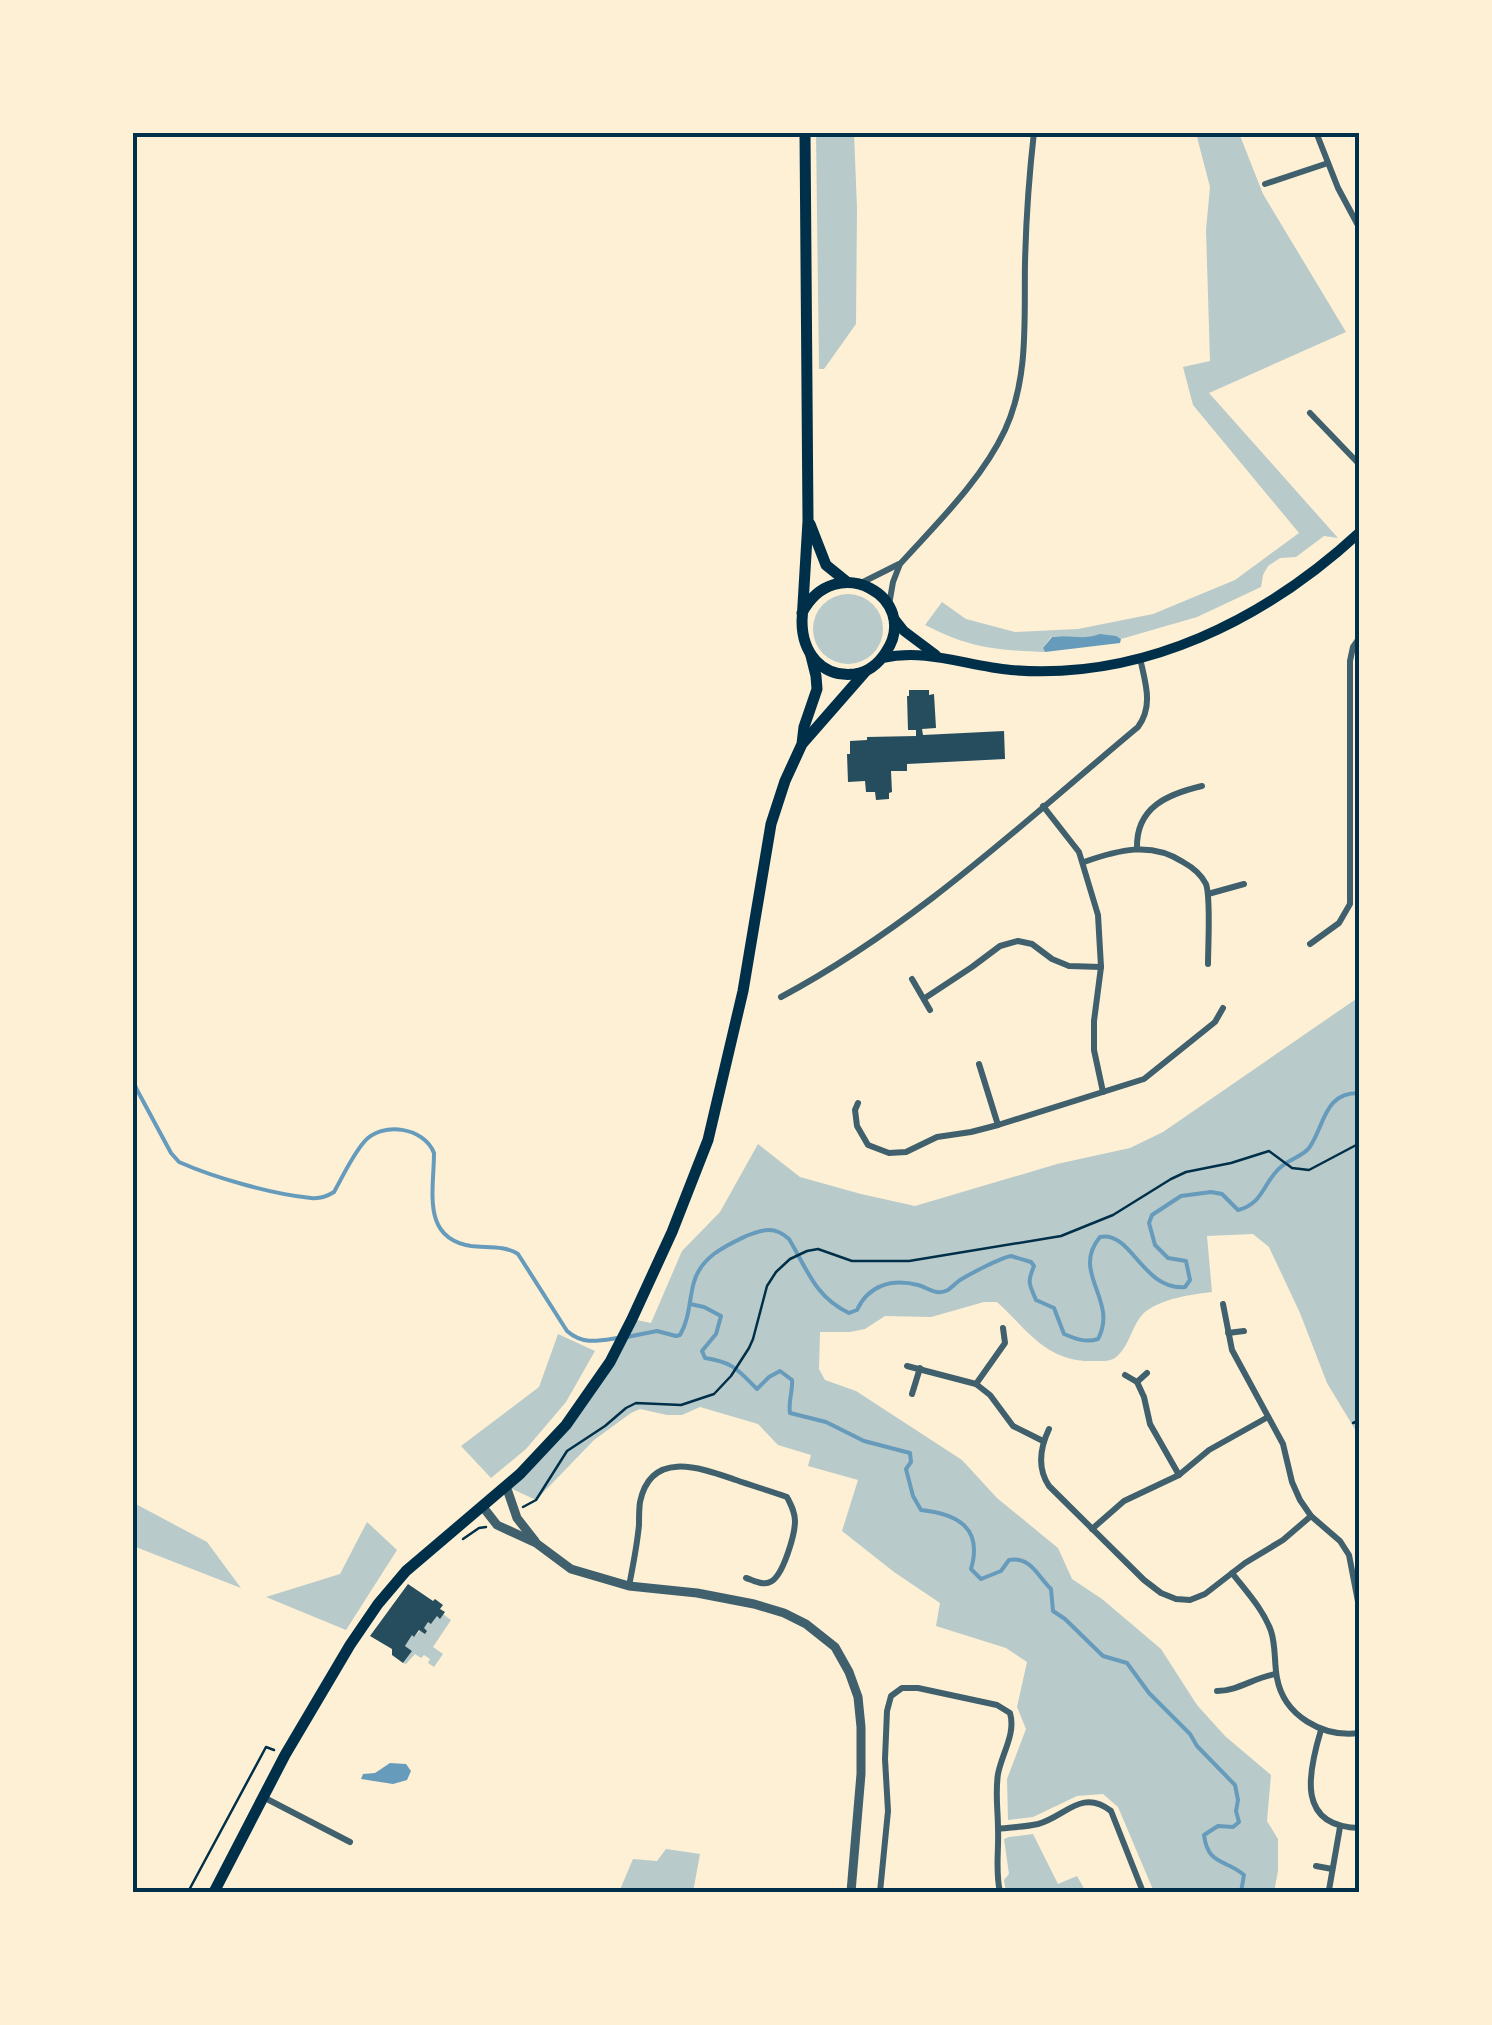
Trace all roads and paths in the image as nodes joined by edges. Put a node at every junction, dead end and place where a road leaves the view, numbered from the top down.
1 (806, 132) edge
2 (1034, 132) edge
3 (1316, 132) edge
4 (1328, 163) junction
5 (1265, 184) dead end
6 (1360, 229) edge
7 (1310, 413) dead end
8 (1360, 465) edge
9 (808, 520) junction
10 (1360, 532) edge
11 (900, 564) junction
12 (854, 583) junction
13 (890, 611) junction
14 (802, 614) junction
15 (1360, 637) edge
16 (811, 656) junction
17 (937, 656) junction
18 (882, 658) junction
19 (1140, 658) junction
20 (866, 671) junction
21 (802, 744) junction
22 (1202, 786) dead end
23 (1043, 806) junction
24 (1138, 848) junction
25 (1084, 862) junction
26 (1244, 884) dead end
27 (1208, 894) junction
28 (1355, 898) edge
29 (1310, 944) dead end
30 (1208, 964) dead end
31 (1101, 967) junction
32 (912, 979) dead end
33 (781, 997) dead end
34 (925, 998) junction
35 (1222, 1008) dead end
36 (930, 1010) dead end
37 (979, 1064) dead end
38 (1103, 1092) junction
39 (858, 1103) dead end
40 (998, 1125) junction
41 (1360, 1143) edge
42 (1223, 1304) dead end
43 (1003, 1328) dead end
44 (1244, 1331) dead end
45 (1228, 1333) junction
46 (907, 1366) dead end
47 (920, 1368) junction
48 (1147, 1373) dead end
49 (1125, 1375) dead end
50 (1137, 1382) junction
51 (976, 1384) junction
52 (912, 1394) dead end
53 (1268, 1417) junction
54 (1360, 1420) edge
55 (1353, 1423) dead end
56 (1049, 1429) dead end
57 (1043, 1441) junction
58 (1179, 1475) junction
59 (506, 1486) junction
60 (536, 1500) dead end
61 (483, 1507) junction
62 (1311, 1516) junction
63 (1092, 1529) junction
64 (536, 1543) junction
65 (1232, 1573) junction
66 (746, 1578) dead end
67 (629, 1586) junction
68 (1360, 1612) edge
69 (1276, 1674) junction
70 (1216, 1691) dead end
71 (1321, 1730) junction
72 (1360, 1733) edge
73 (264, 1797) junction
74 (1340, 1827) junction
75 (1360, 1828) edge
76 (998, 1829) junction
77 (350, 1842) dead end
78 (1316, 1866) dead end
79 (1332, 1869) junction
80 (1329, 1890) dead end
81 (214, 1892) edge
82 (850, 1892) edge
83 (880, 1892) edge
84 (1000, 1892) edge
85 (1143, 1892) edge

1 - 9 highway
2 - 11 street
3 - 4 street
4 - 5 street
4 - 6 street
7 - 8 street
9 - 12 highway
9 - 14 highway
10 - 19 main road
11 - 12 street
11 - 13 street
12 - 13 highway
12 - 14 highway
13 - 17 main road
13 - 18 highway
14 - 16 highway
15 - 28 street
16 - 20 highway
16 - 21 highway
17 - 18 main road
17 - 19 main road
18 - 20 highway
19 - 23 street
20 - 21 highway
21 - 59 highway
22 - 24 street
23 - 25 street
23 - 33 street
24 - 25 street
24 - 27 street
25 - 31 street
26 - 27 street
27 - 30 street
28 - 29 street
31 - 34 street
31 - 38 street
32 - 34 street
34 - 36 street
35 - 38 street
37 - 40 street
38 - 40 street
39 - 40 street
41 - 60 path
42 - 45 street
43 - 51 street
44 - 45 street
45 - 53 street
46 - 47 street
47 - 51 street
47 - 52 street
48 - 50 street
49 - 50 street
50 - 58 street
51 - 57 street
53 - 58 street
53 - 62 street
54 - 55 path
56 - 57 street
57 - 63 street
58 - 63 street
59 - 61 highway
59 - 64 street
61 - 64 street
61 - 73 highway
62 - 65 street
62 - 68 street
63 - 65 street
64 - 67 street
65 - 69 street
66 - 67 street
67 - 82 street
69 - 70 street
69 - 71 street
71 - 72 street
71 - 74 street
73 - 77 street
73 - 81 highway
74 - 75 street
74 - 79 street
76 - 83 street
76 - 84 street
76 - 85 street
78 - 79 street
79 - 80 street

